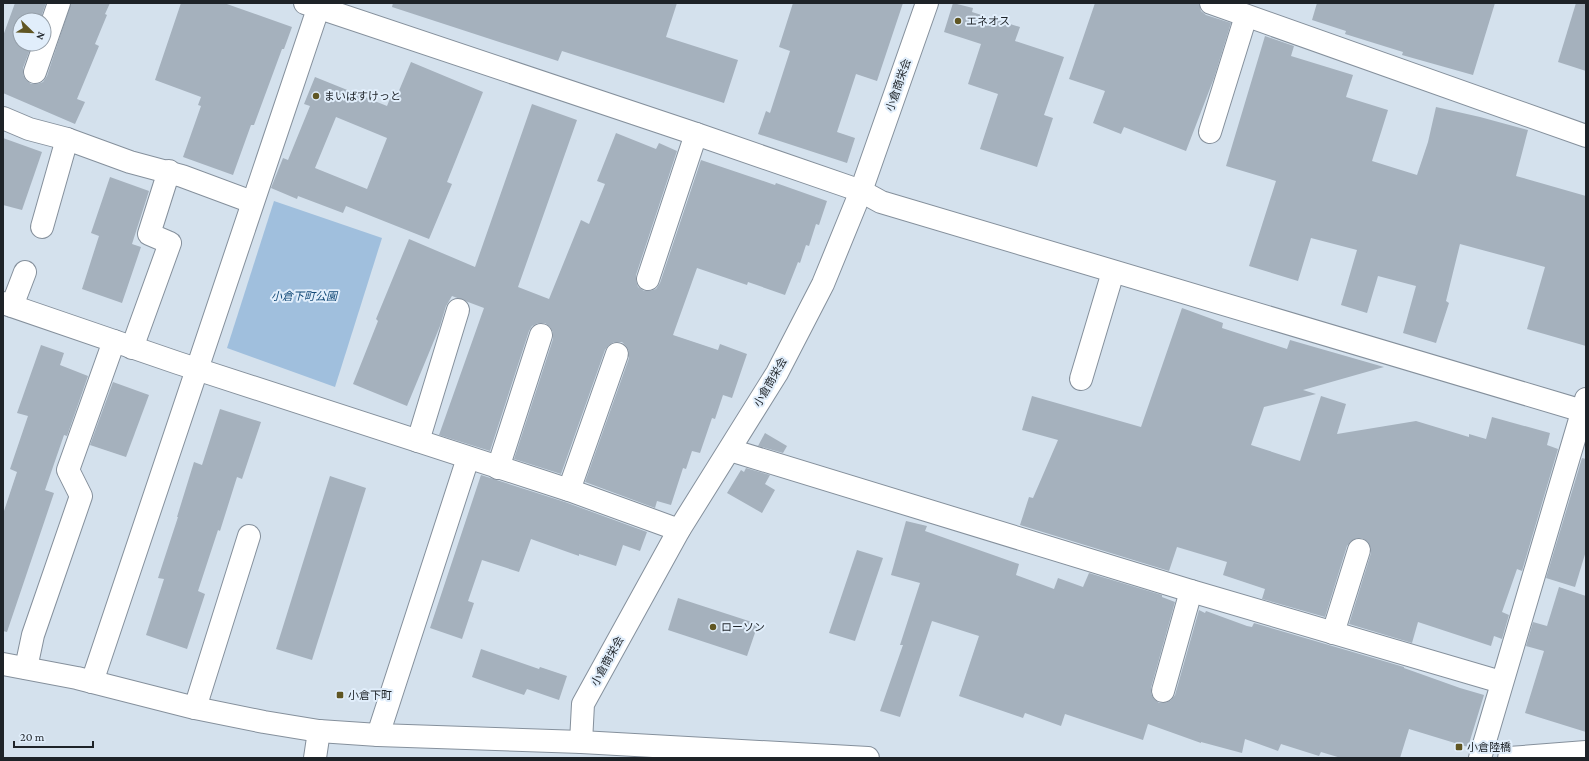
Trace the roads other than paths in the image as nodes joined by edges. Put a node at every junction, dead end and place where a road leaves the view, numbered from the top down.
1 (59, 3) edge
2 (927, 3) edge
3 (1211, 3) edge
4 (315, 4) edge
5 (1246, 16) junction
6 (35, 72) dead end
7 (3, 118) edge
8 (1210, 132) dead end
9 (696, 134) junction
10 (1586, 136) edge
11 (67, 139) junction
12 (169, 171) junction
13 (861, 191) junction
14 (252, 202) junction
15 (42, 227) dead end
16 (25, 272) dead end
17 (1114, 272) junction
18 (648, 279) dead end
19 (7, 304) edge
20 (458, 310) dead end
21 (542, 335) dead end
22 (123, 344) junction
23 (617, 354) dead end
24 (197, 369) junction
25 (1081, 379) dead end
26 (1585, 407) edge
27 (418, 441) junction
28 (730, 450) junction
29 (468, 458) junction
30 (498, 468) junction
31 (569, 490) junction
32 (679, 530) junction
33 (249, 536) dead end
34 (1359, 550) dead end
35 (1191, 591) junction
36 (1333, 633) junction
37 (3, 664) edge
38 (26, 668) junction
39 (92, 682) junction
40 (1502, 682) junction
41 (1163, 691) dead end
42 (195, 708) junction
43 (319, 731) junction
44 (378, 735) junction
45 (581, 742) junction
46 (1586, 752) edge
47 (315, 758) edge
48 (868, 758) edge
49 (1480, 758) edge
50 (1509, 758) edge

1 - 6 street
2 - 13 street, 小倉商栄会
3 - 5 street
4 - 9 street
4 - 14 street
5 - 8 street
5 - 10 street
7 - 11 street
9 - 13 street
9 - 18 street
11 - 12 street
11 - 15 street
12 - 14 street
12 - 22 street
13 - 17 street
13 - 28 street, 小倉商栄会
14 - 24 street
16 - 19 street
17 - 25 street
17 - 26 street
19 - 22 street
20 - 27 street
21 - 30 street
22 - 24 street
22 - 38 street
23 - 31 street
24 - 27 street
24 - 39 street
26 - 40 street
27 - 29 street
28 - 32 street, 小倉商栄会
28 - 35 street
29 - 30 street
29 - 44 street
30 - 31 street
31 - 32 street
32 - 45 street, 小倉商栄会
33 - 42 street
34 - 36 street
35 - 36 street
35 - 41 street
36 - 40 street
37 - 38 street
38 - 39 street
39 - 42 street
40 - 49 street
42 - 43 street
43 - 44 street
43 - 47 street
44 - 45 street
45 - 48 street
46 - 50 street

